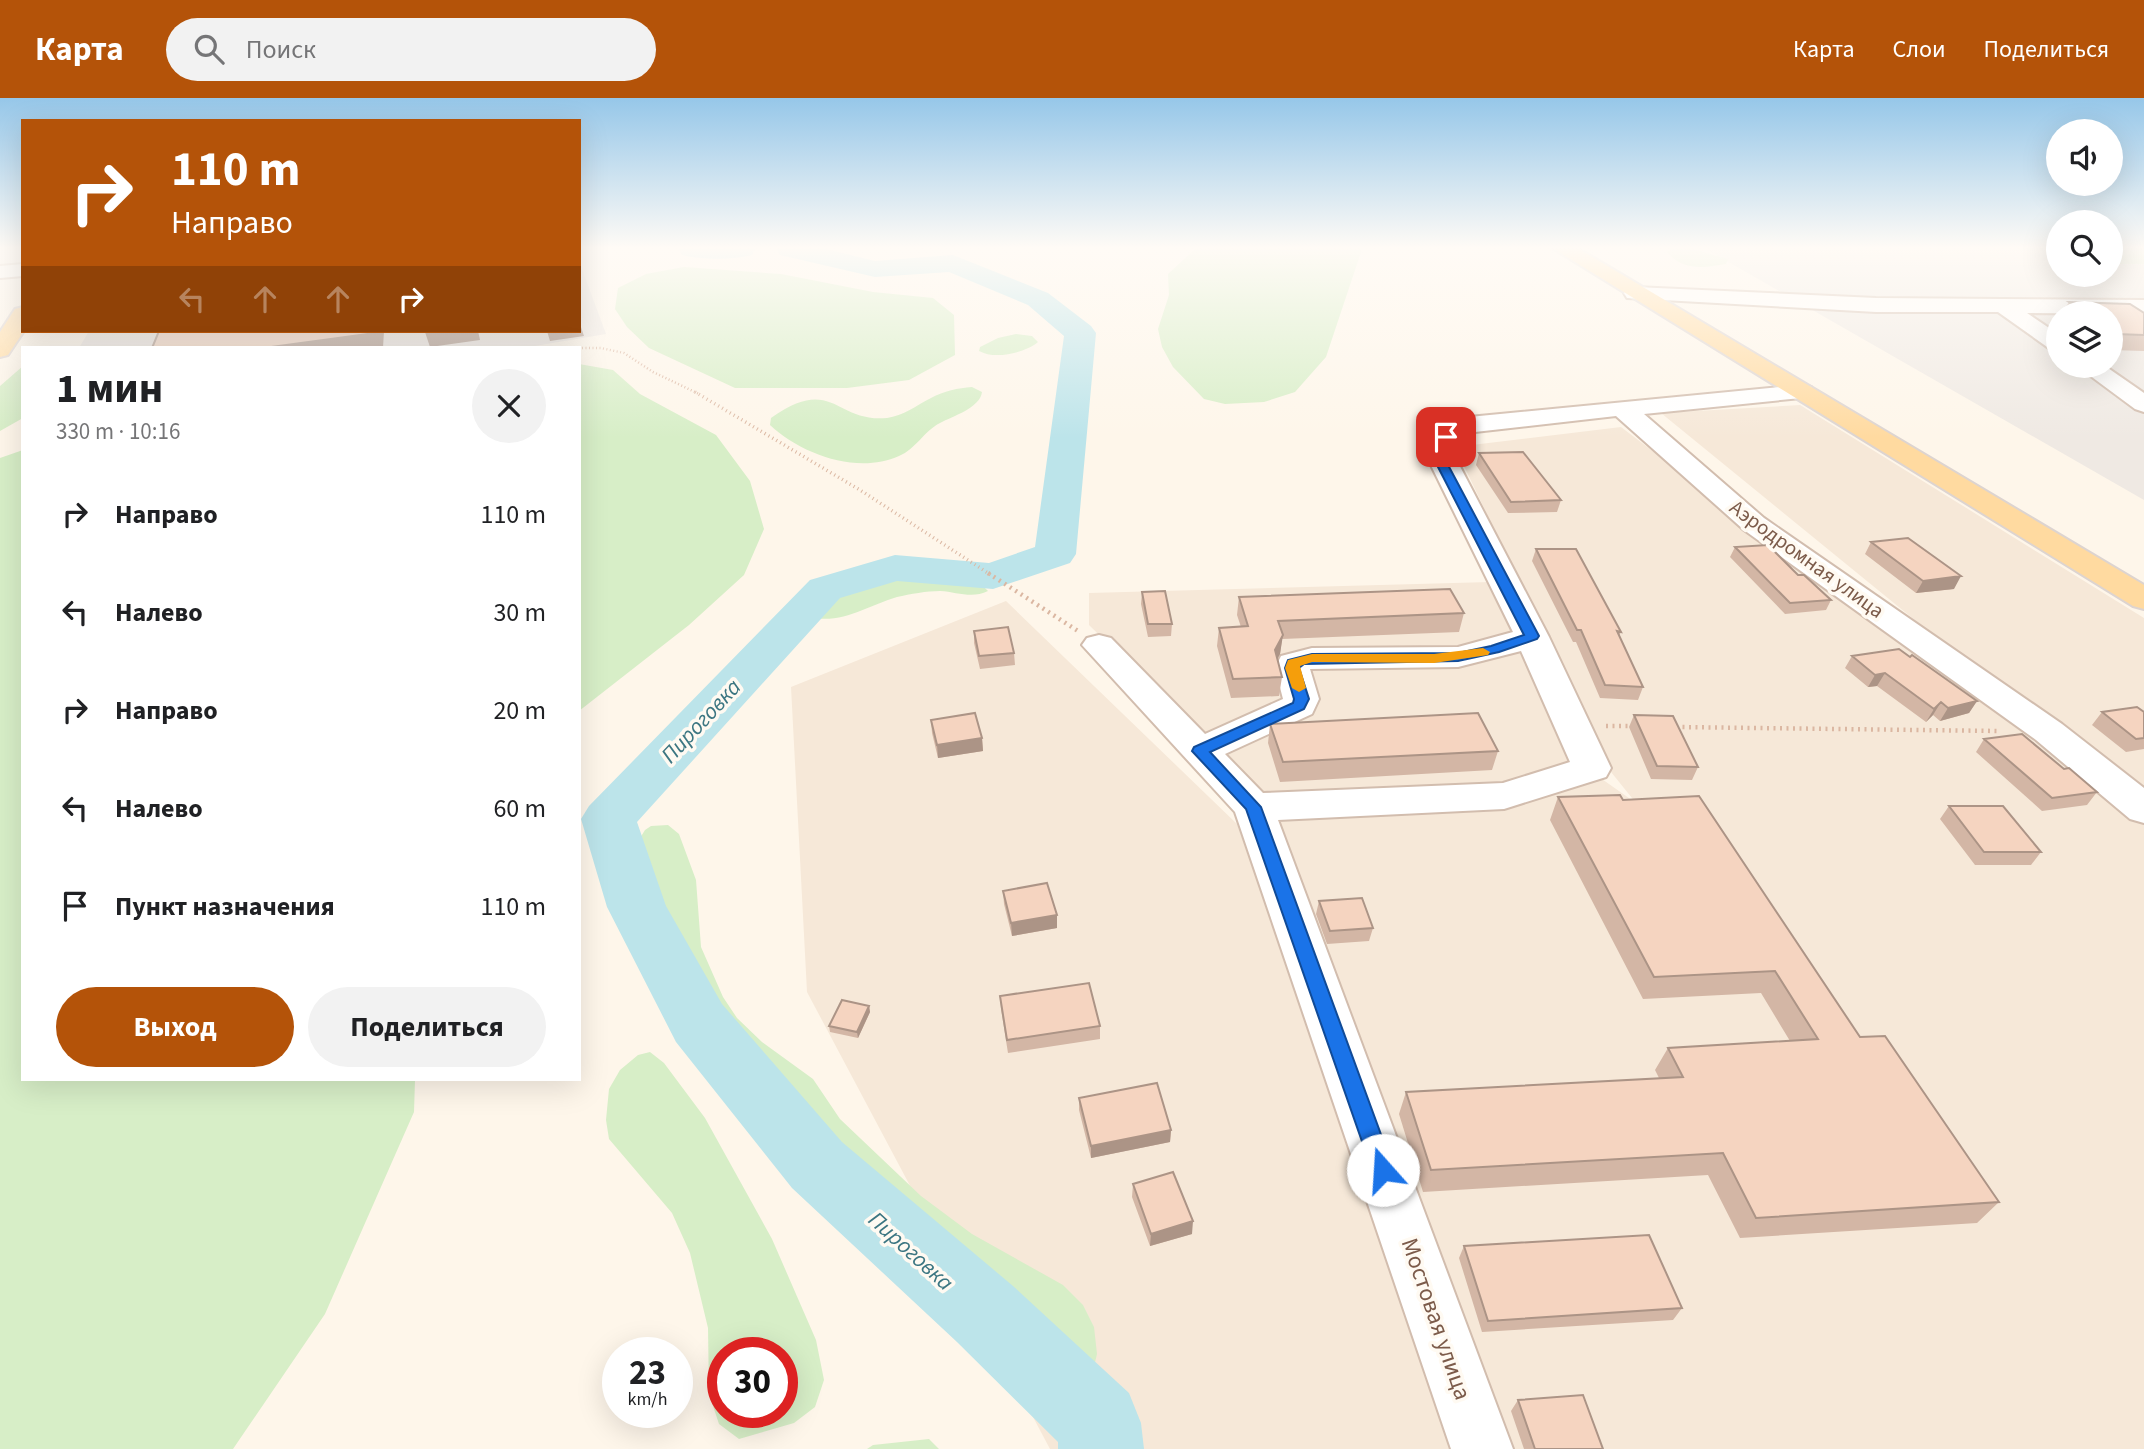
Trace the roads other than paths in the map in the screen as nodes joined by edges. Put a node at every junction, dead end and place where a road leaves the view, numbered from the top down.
1 (1665, 312) edge
2 (1703, 312) edge
3 (2012, 312) edge
4 (21, 317) edge
5 (1683, 323) junction
6 (2046, 336) edge
7 (1, 347) edge
8 (2106, 378) edge
9 (1802, 392) junction
10 (2144, 404) edge
11 (1622, 408) junction
12 (2144, 598) edge
13 (1532, 636) junction
14 (1099, 645) road end
15 (1199, 751) junction
16 (1253, 807) junction
17 (2144, 809) edge
18 (1482, 1449) edge

1 - 5 main road
2 - 5 street
3 - 6 street
4 - 7 main road
5 - 9 main road
8 - 10 street
9 - 11 street
9 - 12 main road
11 - 13 street
11 - 17 street, Аэродромная улица
13 - 15 street
13 - 16 street
14 - 15 street, Мостовая улица
15 - 16 street, Мостовая улица
16 - 18 street, Мостовая улица

